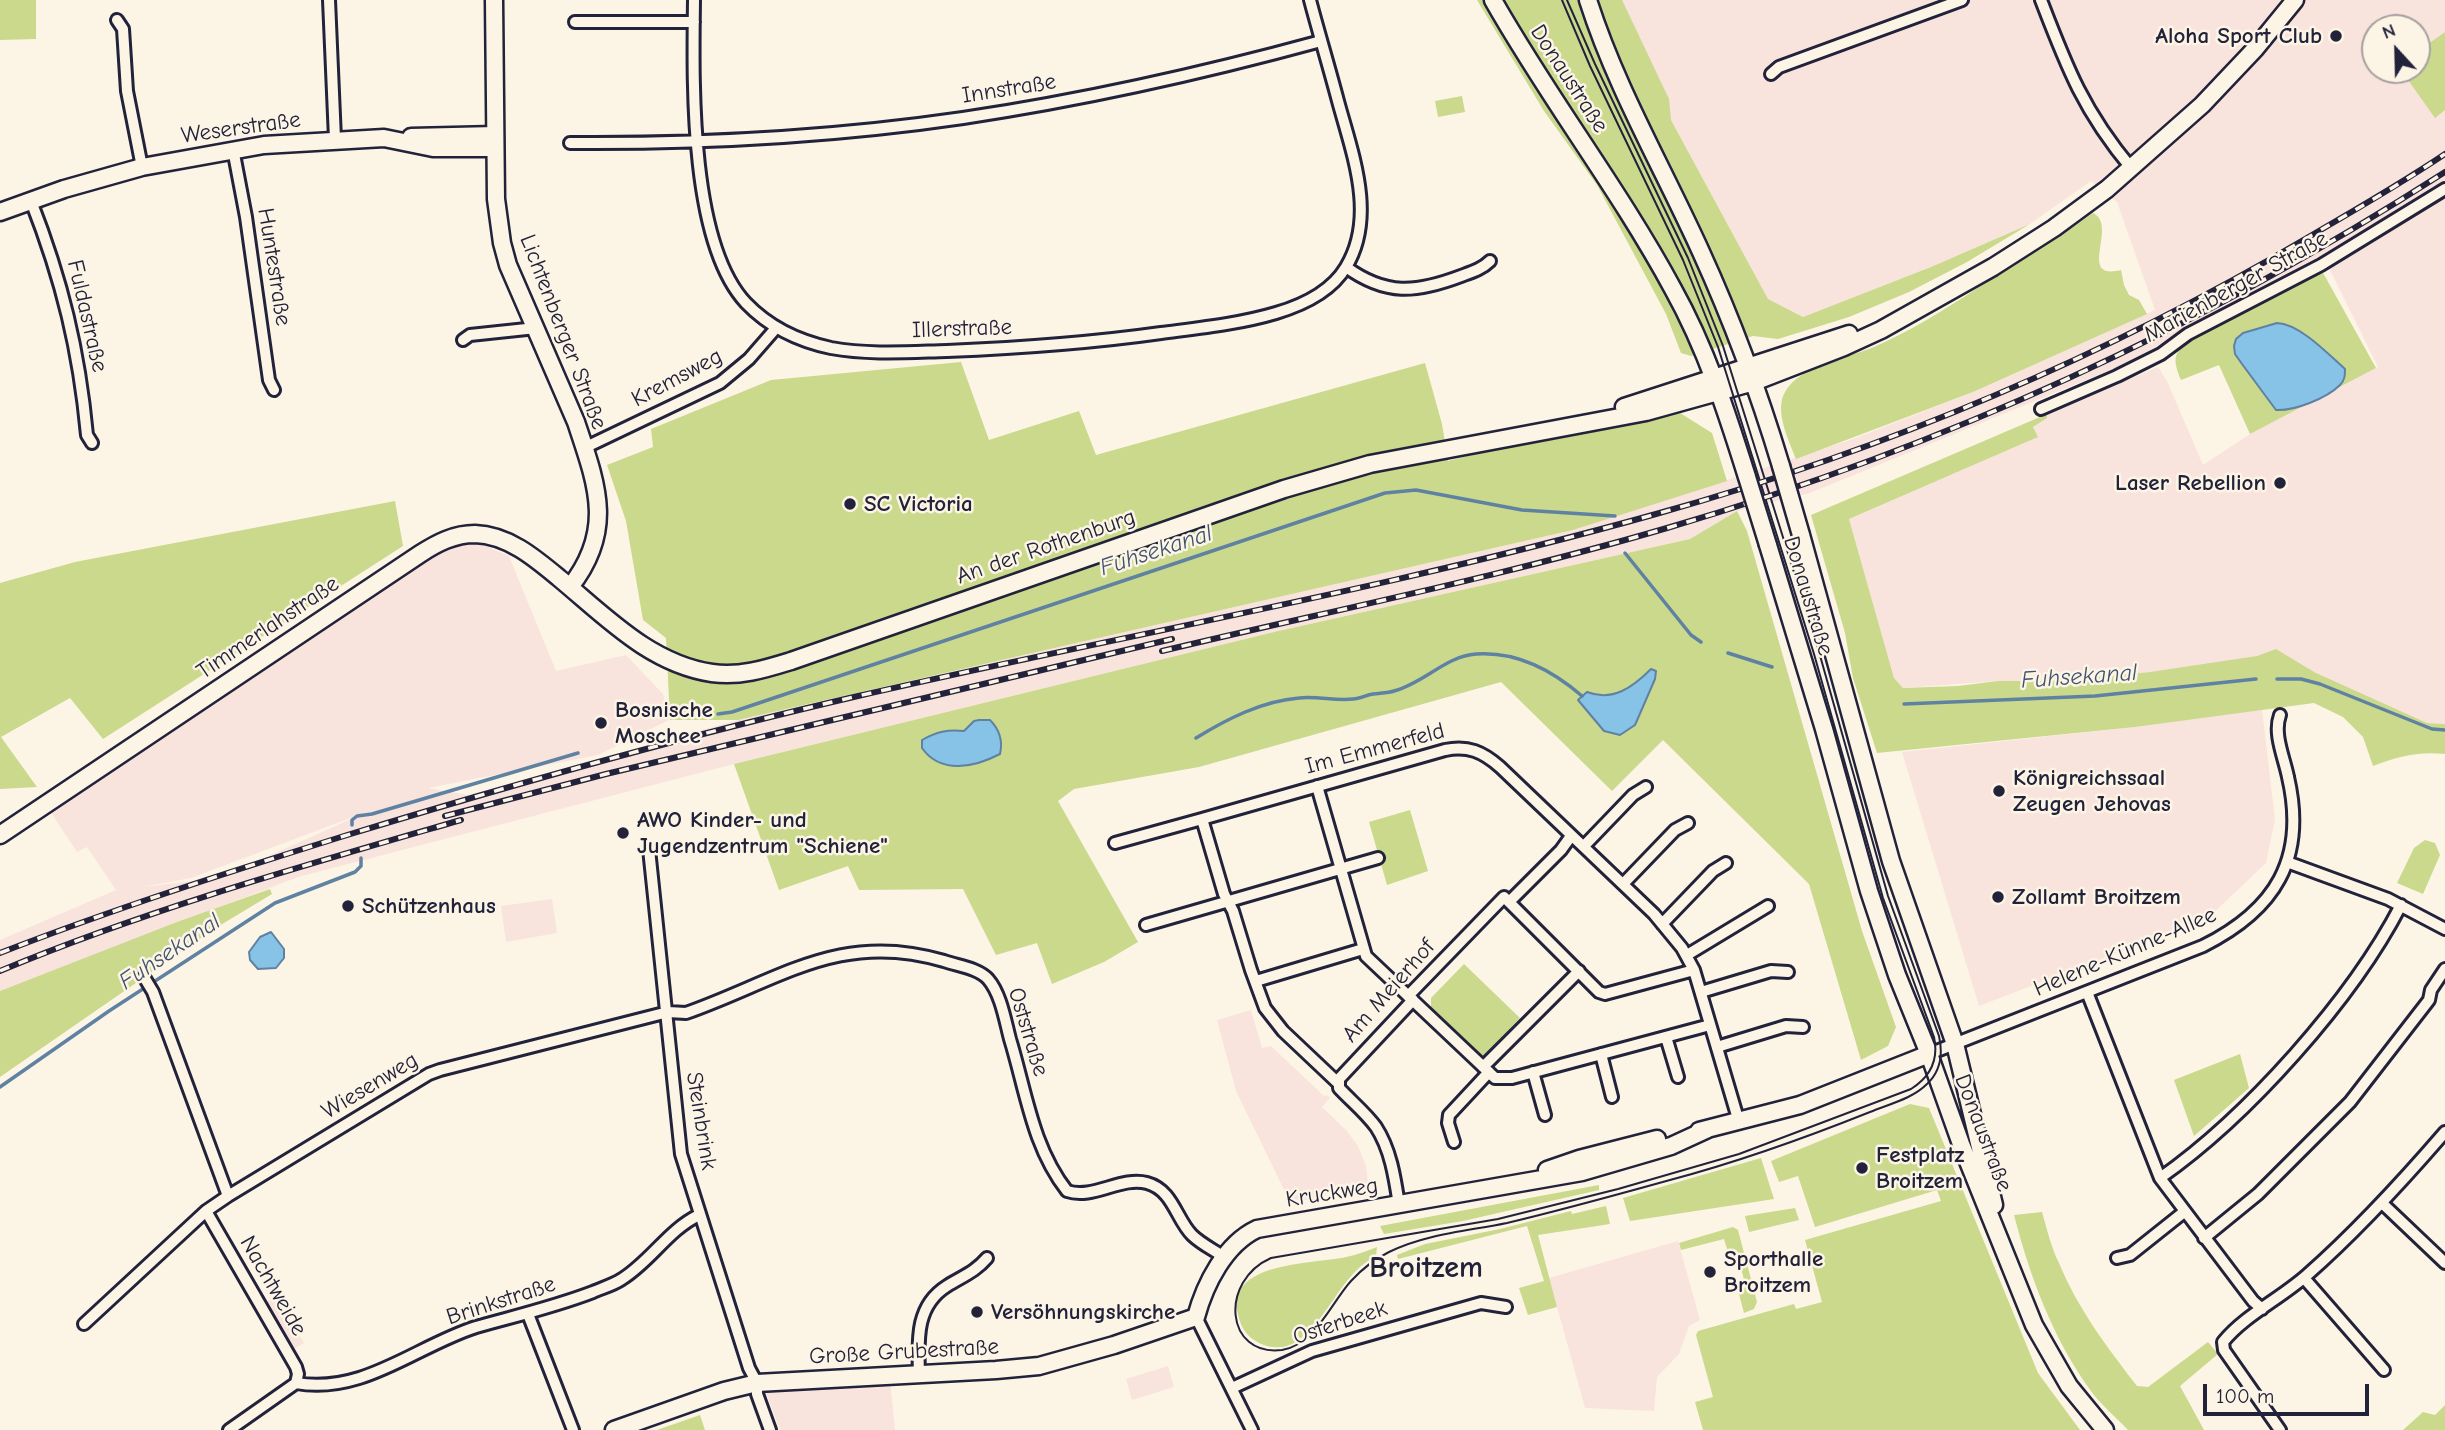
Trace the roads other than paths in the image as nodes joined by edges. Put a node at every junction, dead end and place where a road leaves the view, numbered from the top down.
1 (329, 0) edge
2 (494, 0) edge
3 (694, 0) edge
4 (1310, 0) edge
5 (1493, 0) edge
6 (1588, 0) edge
7 (1962, 0) edge
8 (2040, 0) edge
9 (2295, 0) edge
10 (117, 20) dead end
11 (575, 22) dead end
12 (694, 22) junction
13 (1321, 41) junction
14 (1770, 74) dead end
15 (335, 139) junction
16 (495, 141) junction
17 (698, 142) junction
18 (570, 143) dead end
19 (233, 149) junction
20 (142, 167) junction
21 (2132, 169) junction
22 (2445, 190) edge
23 (31, 201) junction
24 (0, 212) edge
25 (1490, 261) dead end
26 (1346, 267) junction
27 (536, 328) junction
28 (776, 328) junction
29 (463, 340) dead end
30 (1751, 375) junction
31 (1716, 386) junction
32 (274, 390) dead end
33 (2041, 409) dead end
34 (92, 443) dead end
35 (584, 448) junction
36 (570, 587) junction
37 (2280, 715) dead end
38 (1317, 786) junction
39 (1646, 787) dead end
40 (1202, 819) junction
41 (1688, 823) dead end
42 (0, 835) edge
43 (1572, 836) junction
44 (1115, 843) dead end
45 (1584, 846) junction
46 (649, 849) dead end
47 (1378, 858) dead end
48 (2287, 862) junction
49 (1726, 863) dead end
50 (1341, 869) junction
51 (1623, 884) junction
52 (1229, 902) junction
53 (1509, 902) junction
54 (2401, 905) junction
55 (1768, 906) dead end
56 (1662, 924) junction
57 (1146, 925) dead end
58 (2445, 929) edge
59 (1363, 949) junction
60 (1687, 955) junction
61 (2445, 969) edge
62 (1693, 970) junction
63 (1579, 971) junction
64 (1788, 972) dead end
65 (1256, 981) junction
66 (148, 984) dead end
67 (1700, 992) junction
68 (2087, 992) junction
69 (1413, 1000) junction
70 (668, 1012) junction
71 (1710, 1025) junction
72 (1802, 1027) dead end
73 (1666, 1037) junction
74 (1955, 1044) junction
75 (1717, 1047) junction
76 (1601, 1054) junction
77 (1929, 1054) junction
78 (1486, 1069) junction
79 (1532, 1072) junction
80 (1678, 1077) dead end
81 (1338, 1083) junction
82 (1612, 1097) dead end
83 (1545, 1115) dead end
84 (1739, 1122) junction
85 (2445, 1132) edge
86 (1454, 1142) dead end
87 (2160, 1178) junction
88 (228, 1196) junction
89 (2383, 1204) junction
90 (1399, 1205) junction
91 (206, 1211) junction
92 (2184, 1212) junction
93 (699, 1215) junction
94 (2204, 1238) junction
95 (2002, 1241) junction
96 (1224, 1257) junction
97 (987, 1258) dead end
98 (2118, 1258) dead end
99 (2445, 1264) edge
100 (2304, 1278) junction
101 (1506, 1307) dead end
102 (2262, 1309) junction
103 (527, 1314) junction
104 (1196, 1317) junction
105 (84, 1324) dead end
106 (2384, 1370) dead end
107 (919, 1374) junction
108 (296, 1383) junction
109 (757, 1383) junction
110 (1231, 1388) junction
111 (229, 1430) edge
112 (573, 1430) edge
113 (614, 1430) edge
114 (770, 1430) edge
115 (1252, 1430) edge
116 (2105, 1430) edge
117 (2280, 1430) edge

1 - 15 street
2 - 16 main road, Lichtenberger Straße
3 - 12 street, Illerstraße
4 - 13 street, Illerstraße
5 - 31 main road, Donaustraße
6 - 30 main road, Donaustraße
7 - 14 street
8 - 21 street
9 - 21 main road, An der Rothenburg
10 - 20 street
11 - 12 street
12 - 17 street, Illerstraße
13 - 17 street, Innstraße
13 - 26 street, Illerstraße
15 - 16 main road, Weserstraße
15 - 19 main road, Weserstraße
16 - 27 main road, Lichtenberger Straße
17 - 18 street
17 - 28 street, Illerstraße
19 - 20 main road, Weserstraße
19 - 32 street, Huntestraße
20 - 23 main road, Weserstraße
21 - 30 main road, An der Rothenburg
22 - 33 street, Marienberger Straße
23 - 24 main road, Weserstraße
23 - 34 street, Fuldastraße
25 - 26 street
26 - 28 street, Illerstraße
27 - 29 street
27 - 35 main road, Lichtenberger Straße
28 - 35 street, Kremsweg
30 - 31 main road, An der Rothenburg
30 - 74 main road, Donaustraße, bridge
31 - 36 main road, An der Rothenburg
31 - 77 main road, Donaustraße, bridge
35 - 36 main road, Lichtenberger Straße
36 - 42 main road, Timmerlahstraße
37 - 48 street, Helene-Künne-Allee
38 - 40 street, Im Emmerfeld
38 - 43 street, Im Emmerfeld
38 - 50 street
39 - 45 street
40 - 44 street, Im Emmerfeld
40 - 52 street
41 - 51 street
43 - 45 street, Im Emmerfeld
43 - 53 street, Am Meierhof
45 - 51 street, Im Emmerfeld
46 - 70 street, Steinbrink
47 - 50 street
48 - 54 street
48 - 68 street, Helene-Künne-Allee
49 - 56 street
50 - 52 street
50 - 59 street
51 - 56 street, Im Emmerfeld
52 - 57 street
52 - 65 street
53 - 63 street
53 - 69 street, Am Meierhof
54 - 58 street
54 - 87 street
55 - 60 street
56 - 60 street, Im Emmerfeld
59 - 65 street
59 - 69 street
60 - 62 street, Im Emmerfeld
61 - 94 street
62 - 63 street
62 - 67 street, Im Emmerfeld
63 - 78 street
64 - 67 street
65 - 81 street
66 - 88 street
67 - 71 street, Im Emmerfeld
68 - 74 street, Helene-Künne-Allee
68 - 87 street
69 - 78 street
69 - 81 street, Am Meierhof
70 - 88 street, Wiesenweg
70 - 93 street, Steinbrink
70 - 96 street, Oststraße
71 - 73 street
71 - 75 street, Im Emmerfeld
72 - 75 street
73 - 76 street
73 - 80 street
74 - 77 street, Helene-Künne-Allee
74 - 95 main road, Donaustraße
75 - 84 street, Im Emmerfeld
76 - 79 street
76 - 82 street
77 - 84 main road, Kruckweg
77 - 95 main road, Donaustraße
78 - 79 street
78 - 86 street
79 - 83 street
81 - 90 street
84 - 90 main road, Kruckweg
85 - 89 street
87 - 92 street
88 - 91 street, Wiesenweg
89 - 99 street
89 - 100 street
90 - 96 main road, Kruckweg
91 - 105 street, Wiesenweg
91 - 108 street, Nachtweide
92 - 94 street
92 - 98 street
93 - 103 street, Brinkstraße
93 - 109 street, Steinbrink
94 - 102 street
95 - 116 main road, Donaustraße
96 - 104 main road, Kruckweg
97 - 107 street
100 - 102 street
100 - 106 street
101 - 110 street, Osterbeek
102 - 117 street
103 - 108 street, Brinkstraße
103 - 112 street
104 - 107 main road, Große Grubestraße
104 - 110 street
107 - 109 main road, Große Grubestraße
108 - 111 street
109 - 113 main road, Große Grubestraße
109 - 114 street, Steinbrink
110 - 115 street

